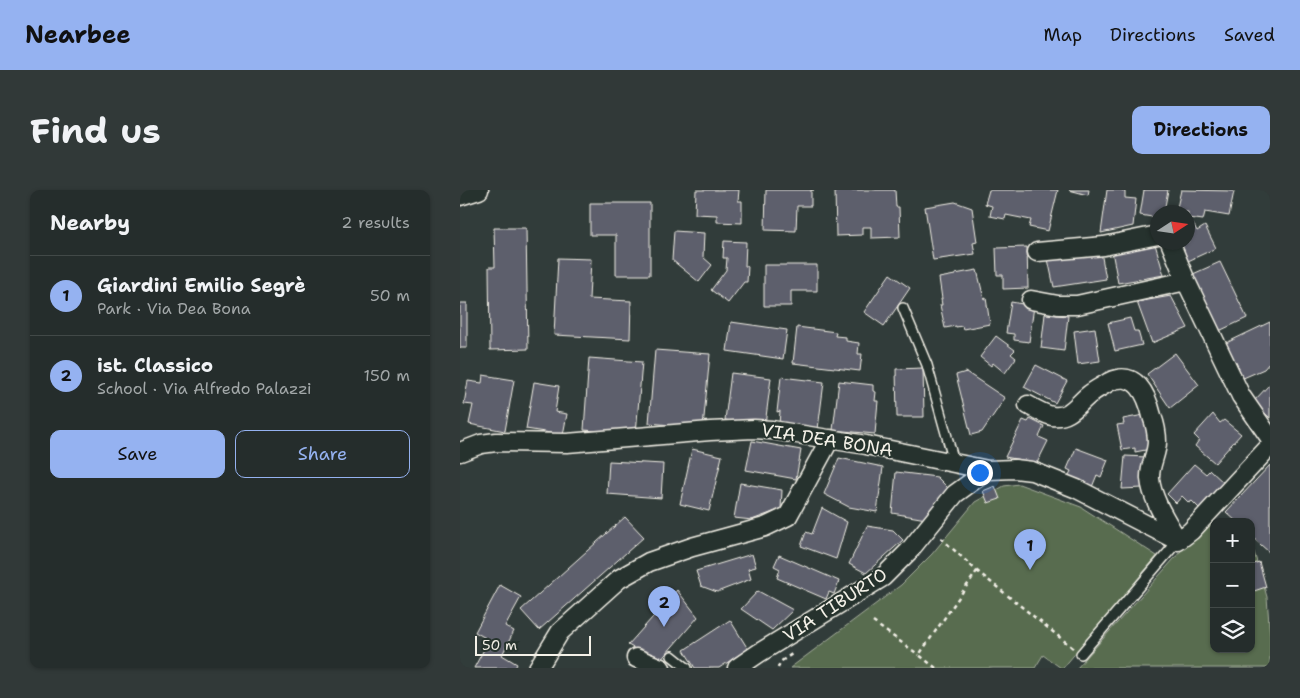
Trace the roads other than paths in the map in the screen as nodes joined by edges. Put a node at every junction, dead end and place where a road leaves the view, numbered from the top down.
1 (479, 190) edge
2 (460, 196) edge
3 (1150, 237) edge
4 (1173, 250) edge
5 (1037, 252) dead end
6 (1186, 281) junction
7 (1031, 300) dead end
8 (903, 308) dead end
9 (1028, 405) dead end
10 (1270, 438) edge
11 (830, 439) junction
12 (1270, 446) edge
13 (460, 452) edge
14 (954, 462) junction
15 (988, 470) junction
16 (1178, 541) junction
17 (1081, 654) road end
18 (636, 658) dead end
19 (666, 662) edge
20 (538, 668) edge
21 (687, 668) edge
22 (737, 668) edge

1 - 2 street
3 - 5 street
4 - 6 street
6 - 7 street
6 - 10 street
8 - 14 lane
9 - 16 street
11 - 13 street, VIA DEA BONA
11 - 14 street, VIA DEA BONA
11 - 20 street
12 - 16 street
14 - 15 street, VIA DEA BONA
15 - 16 street, VIA DEA BONA
15 - 22 street, VIA TIBURTO
16 - 17 lane
18 - 19 street
19 - 21 lane

